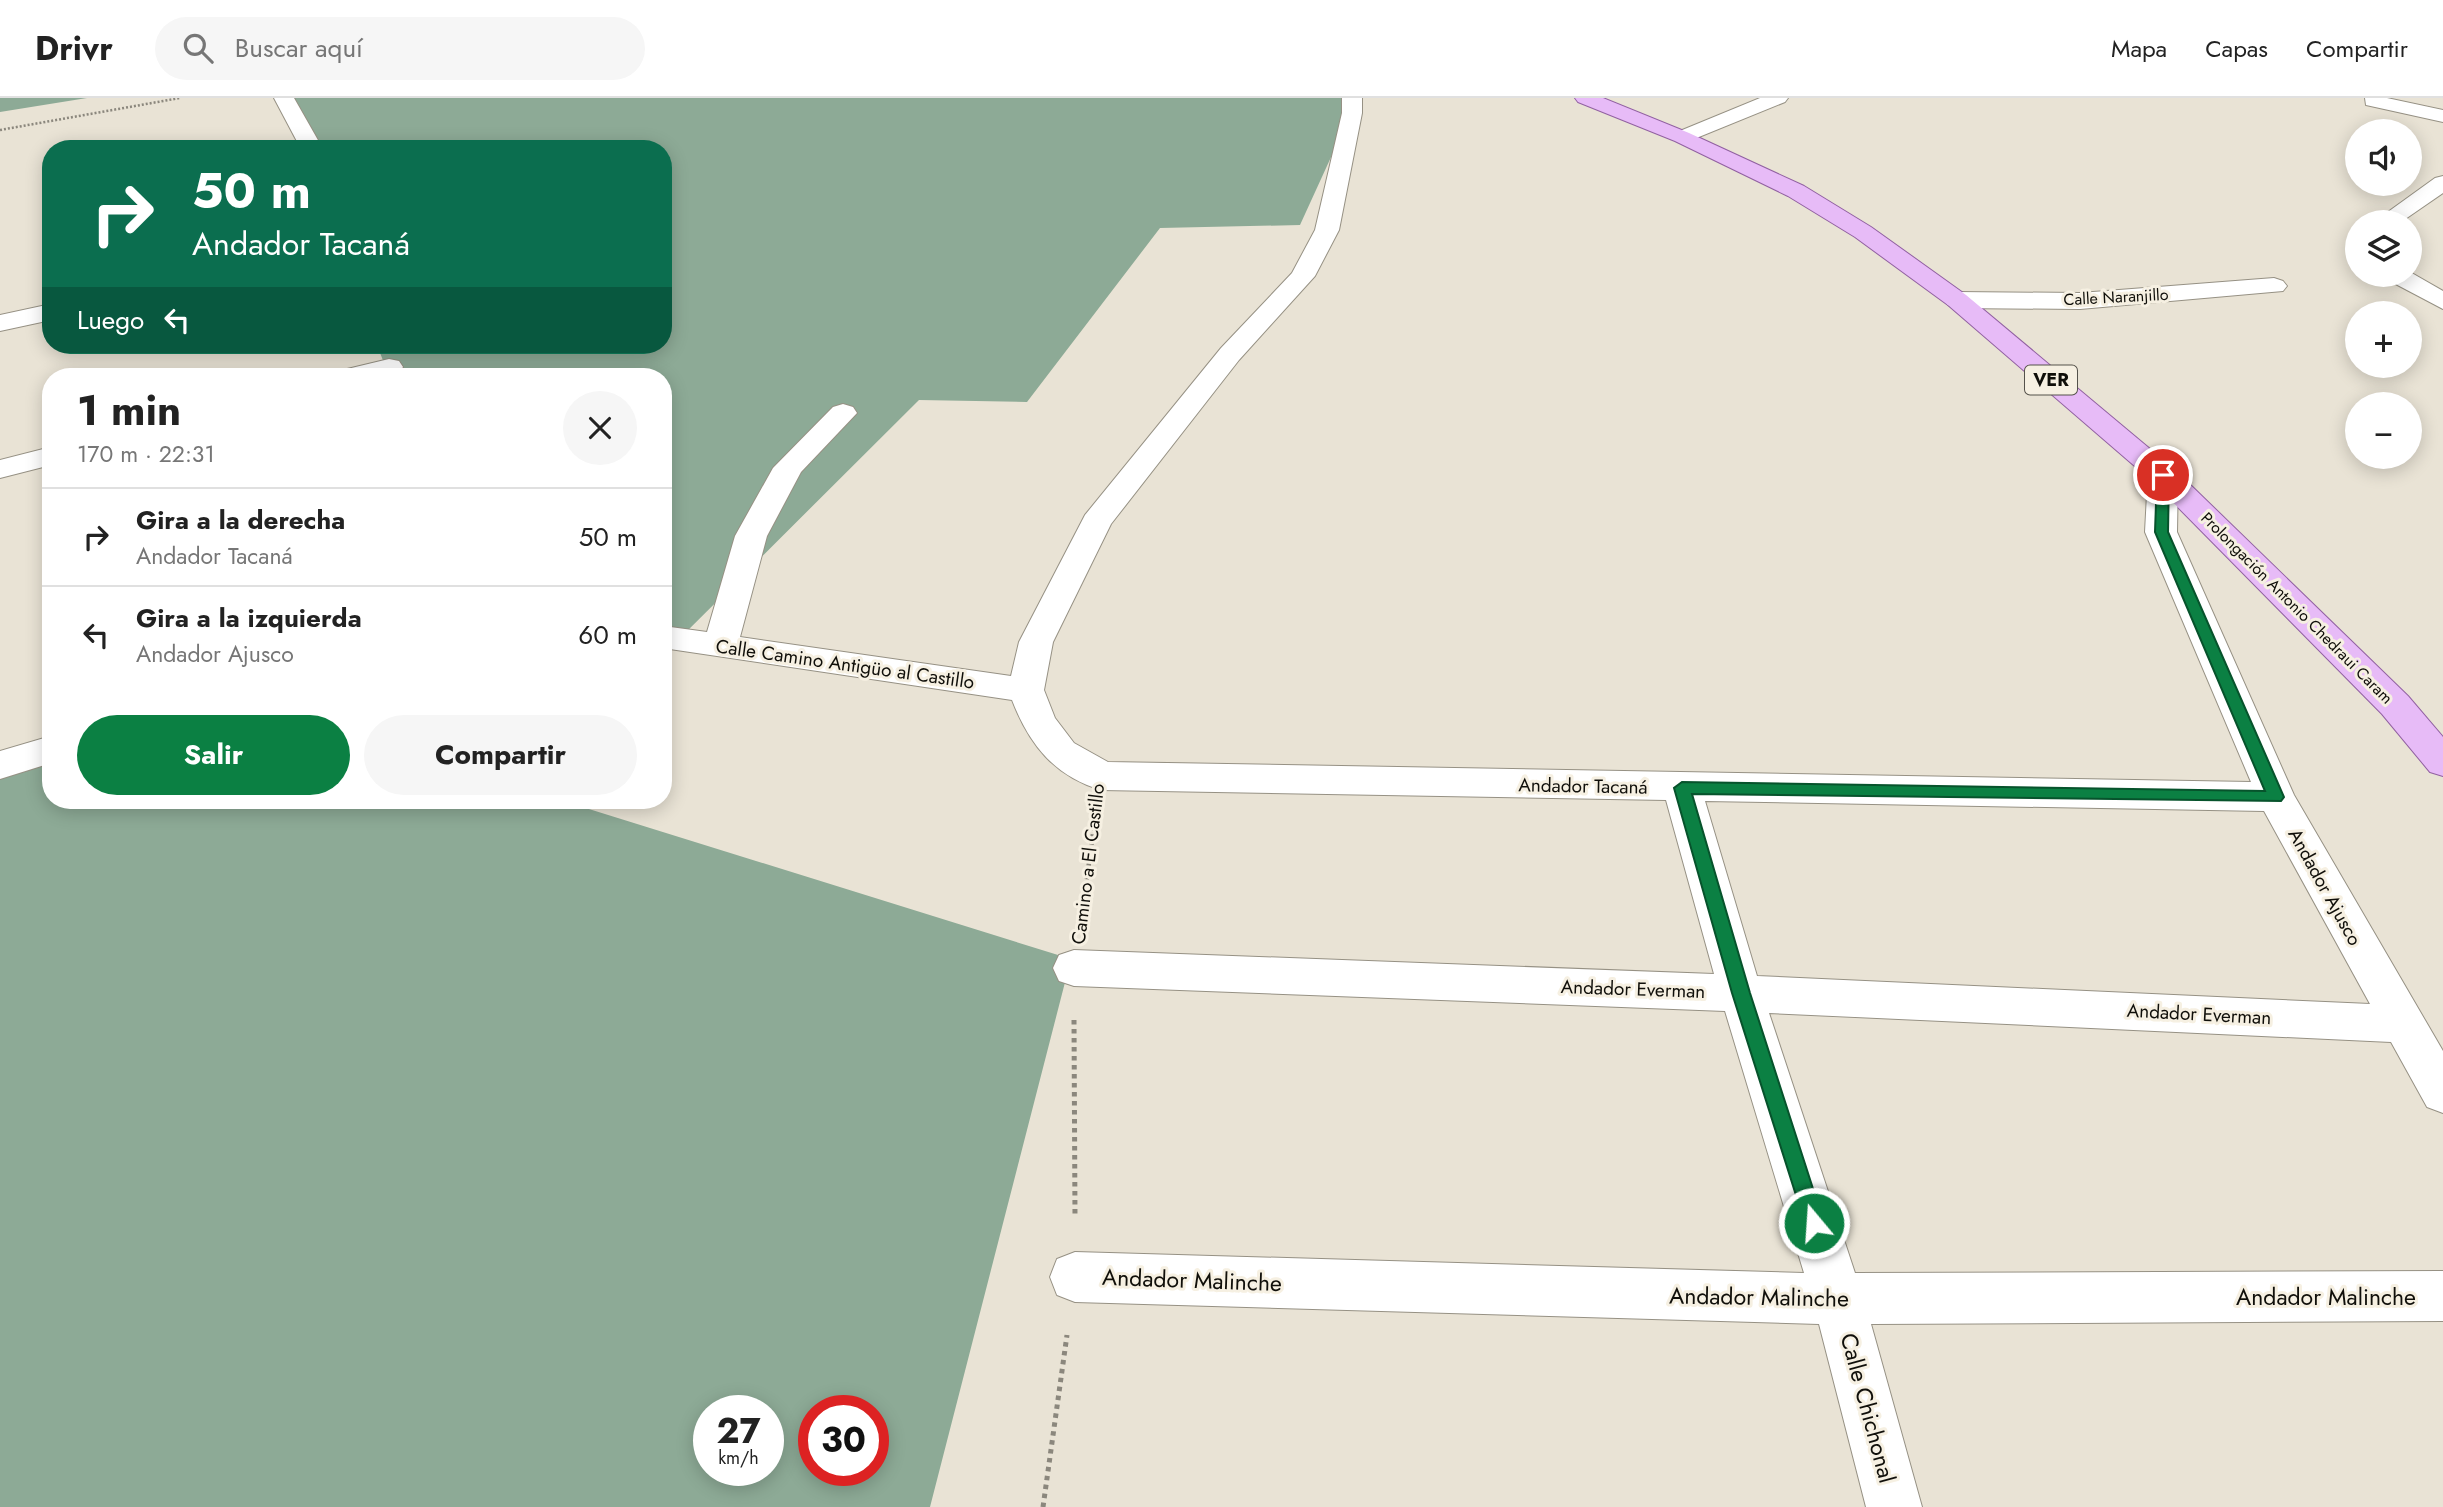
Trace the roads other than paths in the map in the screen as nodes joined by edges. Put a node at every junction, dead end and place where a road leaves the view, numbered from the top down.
1 (284, 98) edge
2 (1352, 98) edge
3 (1584, 98) edge
4 (1778, 98) edge
5 (2373, 101) dead end
6 (2443, 116) edge
7 (1682, 137) junction
8 (307, 140) edge
9 (2443, 183) edge
10 (2404, 210) edge
11 (2274, 286) dead end
12 (2418, 287) edge
13 (1957, 300) junction
14 (2443, 301) edge
15 (42, 314) edge
16 (0, 323) edge
17 (843, 413) dead end
18 (42, 458) edge
19 (0, 469) edge
20 (2163, 475) junction
21 (672, 638) edge
22 (720, 646) junction
23 (1026, 690) junction
24 (42, 752) edge
25 (2443, 762) edge
26 (0, 765) edge
27 (1101, 776) joint
28 (1682, 788) junction
29 (2276, 797) junction
30 (1074, 968) road end
31 (1741, 993) junction
32 (2402, 1024) junction
33 (2443, 1093) edge
34 (1075, 1277) road end
35 (2443, 1296) edge
36 (1838, 1299) junction
37 (1894, 1507) edge

1 - 8 street
2 - 23 street
3 - 7 main road, Prolongación Antonio Chedraui Caram / VER
4 - 7 street
5 - 6 street
7 - 13 main road, Prolongación Antonio Chedraui Caram / VER
9 - 10 street
11 - 13 street, Calle Naranjillo
12 - 14 street
13 - 20 main road, Prolongación Antonio Chedraui Caram / VER
15 - 16 street
17 - 22 street
18 - 19 street
20 - 25 main road, Prolongación Antonio Chedraui Caram / VER
20 - 29 street, Andador Ajusco
21 - 22 street, Calle Camino Antigüo al Castillo
22 - 23 street, Calle Camino Antigüo al Castillo
23 - 27 street, Camino a El Castillo
24 - 26 street
27 - 28 street, Andador Tacaná
28 - 29 street, Andador Tacaná
28 - 31 street, Calle Chichonal
29 - 32 street, Andador Ajusco
30 - 31 street, Andador Everman
31 - 32 street, Andador Everman
31 - 36 street, Calle Chichonal
32 - 33 street, Andador Ajusco
34 - 36 street, Andador Malinche
35 - 36 street, Andador Malinche
36 - 37 street, Calle Chichonal

